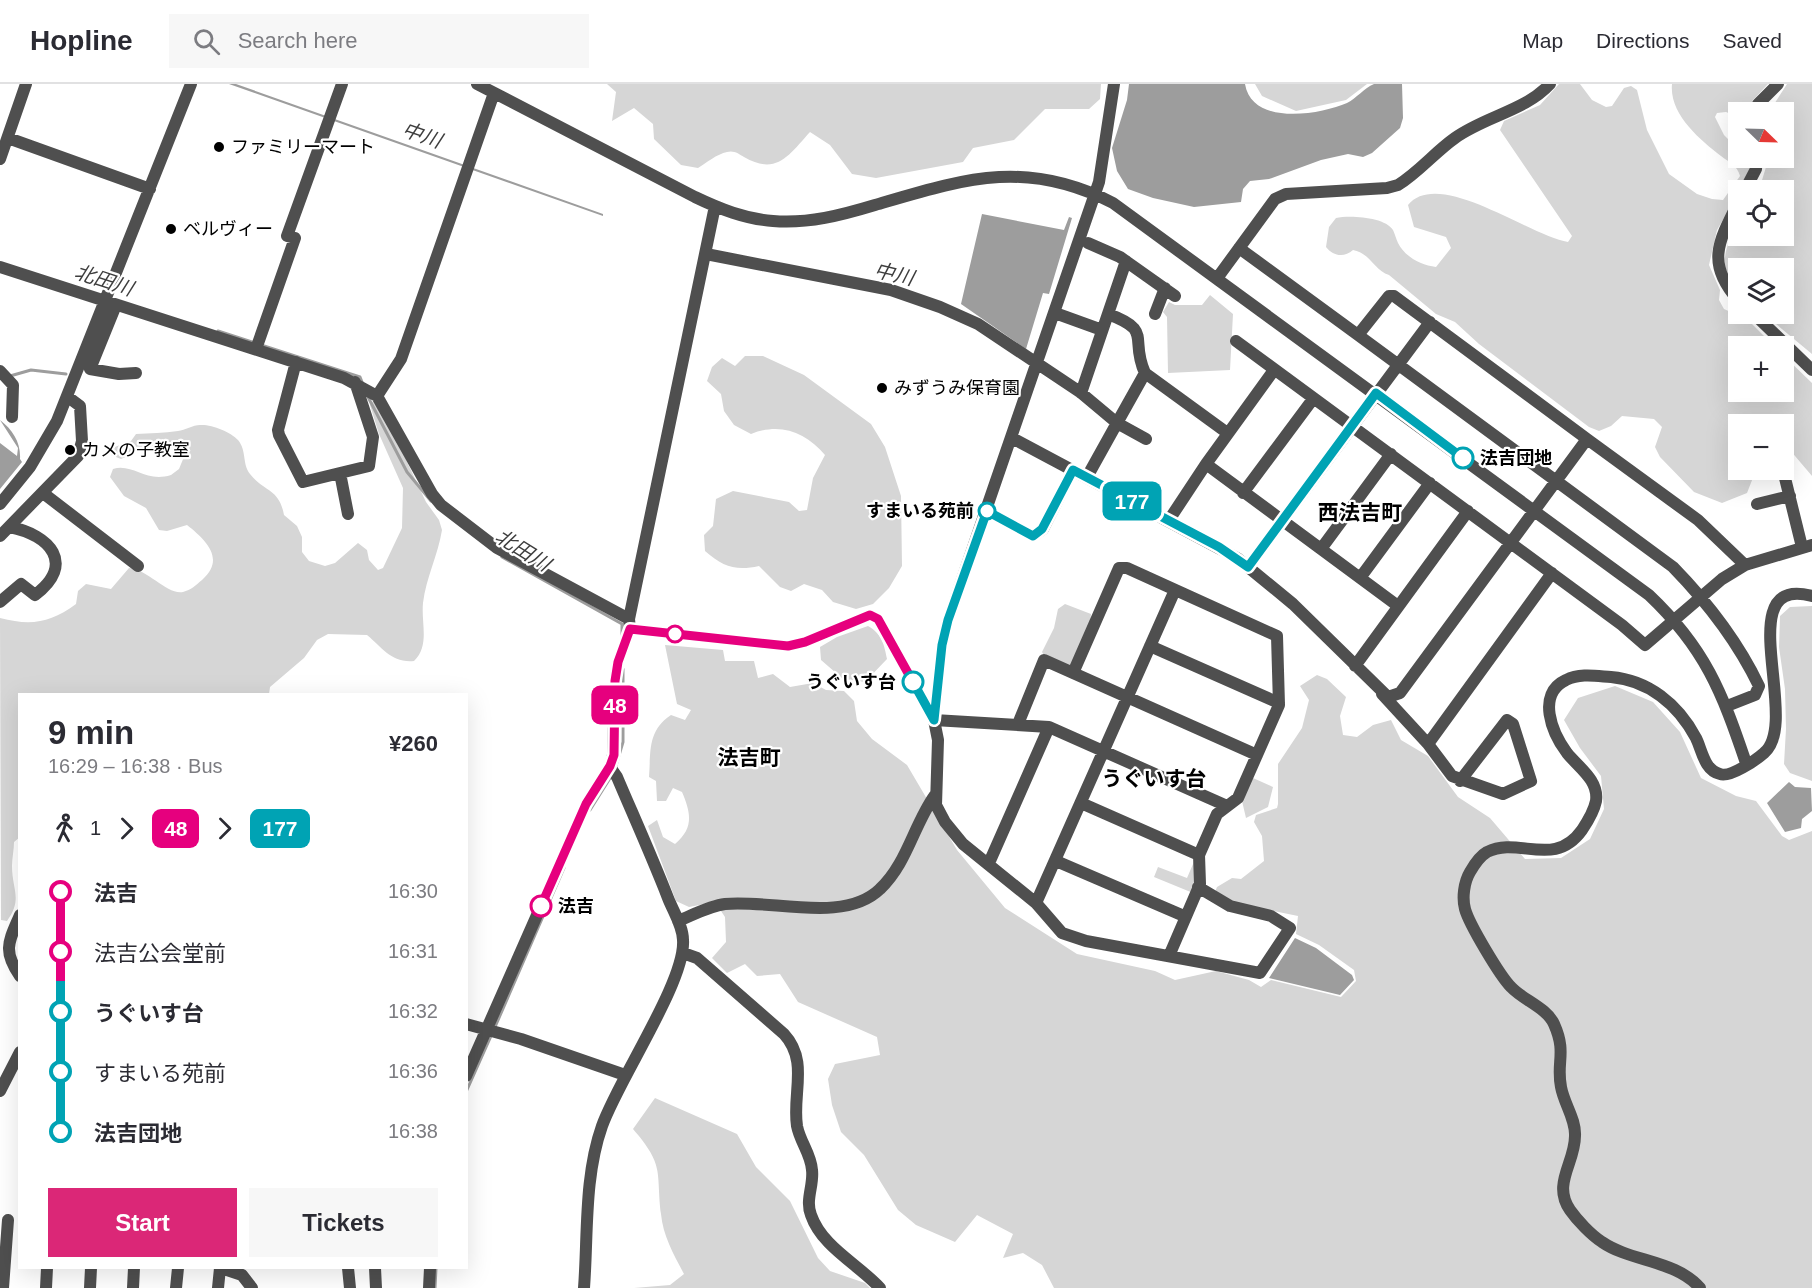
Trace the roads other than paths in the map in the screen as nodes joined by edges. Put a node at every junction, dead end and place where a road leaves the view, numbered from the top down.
1 (26, 84) edge
2 (191, 84) edge
3 (342, 84) edge
4 (477, 84) edge
5 (1114, 84) edge
6 (1778, 84) edge
7 (1547, 85) edge
8 (494, 93) junction
9 (1760, 102) edge
10 (5, 140) edge
11 (0, 159) edge
12 (150, 189) junction
13 (1095, 194) junction
14 (715, 207) junction
15 (1728, 223) edge
16 (1088, 243) dead end
17 (1239, 248) junction
18 (706, 252) junction
19 (1126, 261) junction
20 (0, 267) edge
21 (1218, 277) junction
22 (1728, 286) edge
23 (109, 300) junction
24 (1054, 313) junction
25 (1108, 314) junction
26 (1155, 314) dead end
27 (1430, 322) junction
28 (1764, 324) edge
29 (1102, 330) junction
30 (1358, 335) junction
31 (1236, 341) dead end
32 (258, 346) junction
33 (296, 362) junction
34 (1038, 363) junction
35 (1398, 364) junction
36 (1274, 370) junction
37 (1812, 370) edge
38 (0, 371) edge
39 (136, 373) dead end
40 (1145, 373) junction
41 (366, 389) junction
42 (1081, 393) junction
43 (1376, 393) junction
44 (68, 397) junction
45 (1313, 399) junction
46 (12, 417) dead end
47 (1118, 423) junction
48 (1353, 426) junction
49 (1226, 432) junction
50 (1012, 438) junction
51 (1146, 439) dead end
52 (1587, 440) junction
53 (1391, 454) junction
54 (1206, 464) junction
55 (1073, 470) junction
56 (340, 473) junction
57 (1087, 477) junction
58 (1556, 480) junction
59 (1786, 480) edge
60 (1430, 483) junction
61 (43, 493) junction
62 (1243, 493) junction
63 (1790, 496) junction
64 (0, 504) edge
65 (1757, 504) dead end
66 (987, 511) junction
67 (1533, 511) junction
68 (1468, 512) junction
69 (348, 514) dead end
70 (1169, 520) junction
71 (1281, 521) junction
72 (10, 527) junction
73 (0, 536) edge
74 (1510, 542) junction
75 (1807, 546) edge
76 (1321, 549) junction
77 (1745, 565) junction
78 (138, 566) dead end
79 (1248, 567) junction
80 (1552, 573) junction
81 (1360, 578) junction
82 (1175, 590) junction
83 (1812, 596) edge
84 (1702, 597) junction
85 (0, 602) edge
86 (1398, 606) junction
87 (1675, 621) junction
88 (629, 624) junction
89 (1150, 646) junction
90 (1355, 666) junction
91 (1074, 673) junction
92 (1382, 693) junction
93 (1126, 697) junction
94 (1279, 703) junction
95 (1727, 706) junction
96 (934, 720) junction
97 (1018, 724) junction
98 (1049, 727) junction
99 (1428, 744) junction
100 (1103, 751) junction
101 (1257, 755) junction
102 (1746, 764) junction
103 (610, 766) junction
104 (1460, 781) junction
105 (935, 795) junction
106 (1081, 803) junction
107 (1227, 806) junction
108 (1199, 855) junction
109 (1056, 861) junction
110 (990, 863) junction
111 (1198, 887) junction
112 (1036, 903) junction
113 (1184, 916) junction
114 (18, 920) edge
115 (678, 921) junction
116 (4, 951) edge
117 (683, 953) junction
118 (1169, 956) junction
119 (18, 973) edge
120 (468, 1025) edge
121 (486, 1030) junction
122 (18, 1056) edge
123 (468, 1071) edge
124 (625, 1075) junction
125 (0, 1091) edge
126 (9, 1220) edge
127 (47, 1269) edge
128 (91, 1269) edge
129 (134, 1269) edge
130 (178, 1269) edge
131 (220, 1269) edge
132 (223, 1269) edge
133 (348, 1269) edge
134 (375, 1269) edge
135 (430, 1269) edge
136 (2, 1270) edge
137 (3, 1288) edge
138 (46, 1288) edge
139 (90, 1288) edge
140 (133, 1288) edge
141 (176, 1288) edge
142 (218, 1288) edge
143 (252, 1288) edge
144 (350, 1288) edge
145 (376, 1288) edge
146 (429, 1288) edge
147 (584, 1288) edge
148 (880, 1288) edge
149 (1700, 1288) edge

1 - 10 street
2 - 12 street
3 - 32 street
4 - 8 street
5 - 13 street
6 - 9 street
7 - 17 street
8 - 14 street
8 - 41 street
10 - 11 street
10 - 12 street
12 - 23 street
13 - 14 street
13 - 21 street
13 - 24 street
14 - 18 street
15 - 22 street
16 - 19 street
17 - 21 street
17 - 30 street
18 - 34 street
18 - 88 street
19 - 25 street
19 - 26 street
20 - 23 street
21 - 43 street
23 - 32 street
23 - 39 street
23 - 44 street
24 - 29 street
24 - 34 street
25 - 29 street
25 - 40 street
27 - 30 street
27 - 35 street
27 - 52 street
28 - 37 street
29 - 42 street
30 - 35 street
31 - 36 street
32 - 33 street
33 - 41 street
33 - 56 street
34 - 42 street
34 - 50 street
35 - 43 street
35 - 58 street
36 - 45 street
36 - 49 street
38 - 46 street
40 - 47 street
40 - 49 street
41 - 56 street
41 - 88 street
42 - 47 street
43 - 48 street
43 - 67 street
44 - 61 street
44 - 64 street
45 - 48 street
45 - 62 street
47 - 51 street
47 - 57 street
48 - 53 street
48 - 71 street
49 - 54 street
50 - 55 street
50 - 66 street
52 - 58 street
52 - 77 street
53 - 60 street
53 - 76 street
54 - 62 street
54 - 70 street
55 - 57 street
55 - 66 street
56 - 69 street
57 - 70 street
58 - 67 street
58 - 84 street
59 - 63 street
60 - 68 street
60 - 81 street
61 - 72 street
61 - 78 street
62 - 71 street
63 - 65 street
63 - 75 street
66 - 96 street
67 - 74 street
67 - 87 street
68 - 74 street
68 - 86 street
70 - 79 street
71 - 76 street
71 - 79 street
72 - 73 street
72 - 85 street
74 - 80 street
74 - 92 street
75 - 77 street
76 - 81 street
77 - 84 street
79 - 90 street
80 - 87 street
80 - 99 street
81 - 86 street
82 - 89 street
82 - 91 street
82 - 94 street
83 - 102 street
84 - 87 street
84 - 95 street
86 - 90 street
87 - 95 street
88 - 96 street
88 - 103 street
89 - 93 street
89 - 94 street
90 - 92 street
91 - 93 street
91 - 97 street
92 - 99 street
93 - 100 street
93 - 101 street
94 - 101 street
95 - 102 street
96 - 97 street
96 - 105 street
97 - 98 street
98 - 100 street
98 - 110 street
99 - 104 street
100 - 106 street
100 - 107 street
101 - 107 street
102 - 149 street
103 - 115 street
103 - 121 street
104 - 104 street
105 - 110 street
105 - 115 street
106 - 108 street
106 - 109 street
107 - 108 street
108 - 111 street
109 - 112 street
109 - 113 street
110 - 112 street
111 - 113 street
111 - 118 street
112 - 118 street
113 - 118 street
114 - 116 street
115 - 117 street
116 - 119 street
117 - 124 street
117 - 148 street
120 - 121 street
121 - 123 street
121 - 124 street
122 - 125 street
124 - 147 street
126 - 136 street
127 - 138 street
128 - 139 street
129 - 140 street
130 - 141 street
131 - 142 street
132 - 143 street
133 - 144 street
134 - 145 street
135 - 146 street
136 - 137 street

